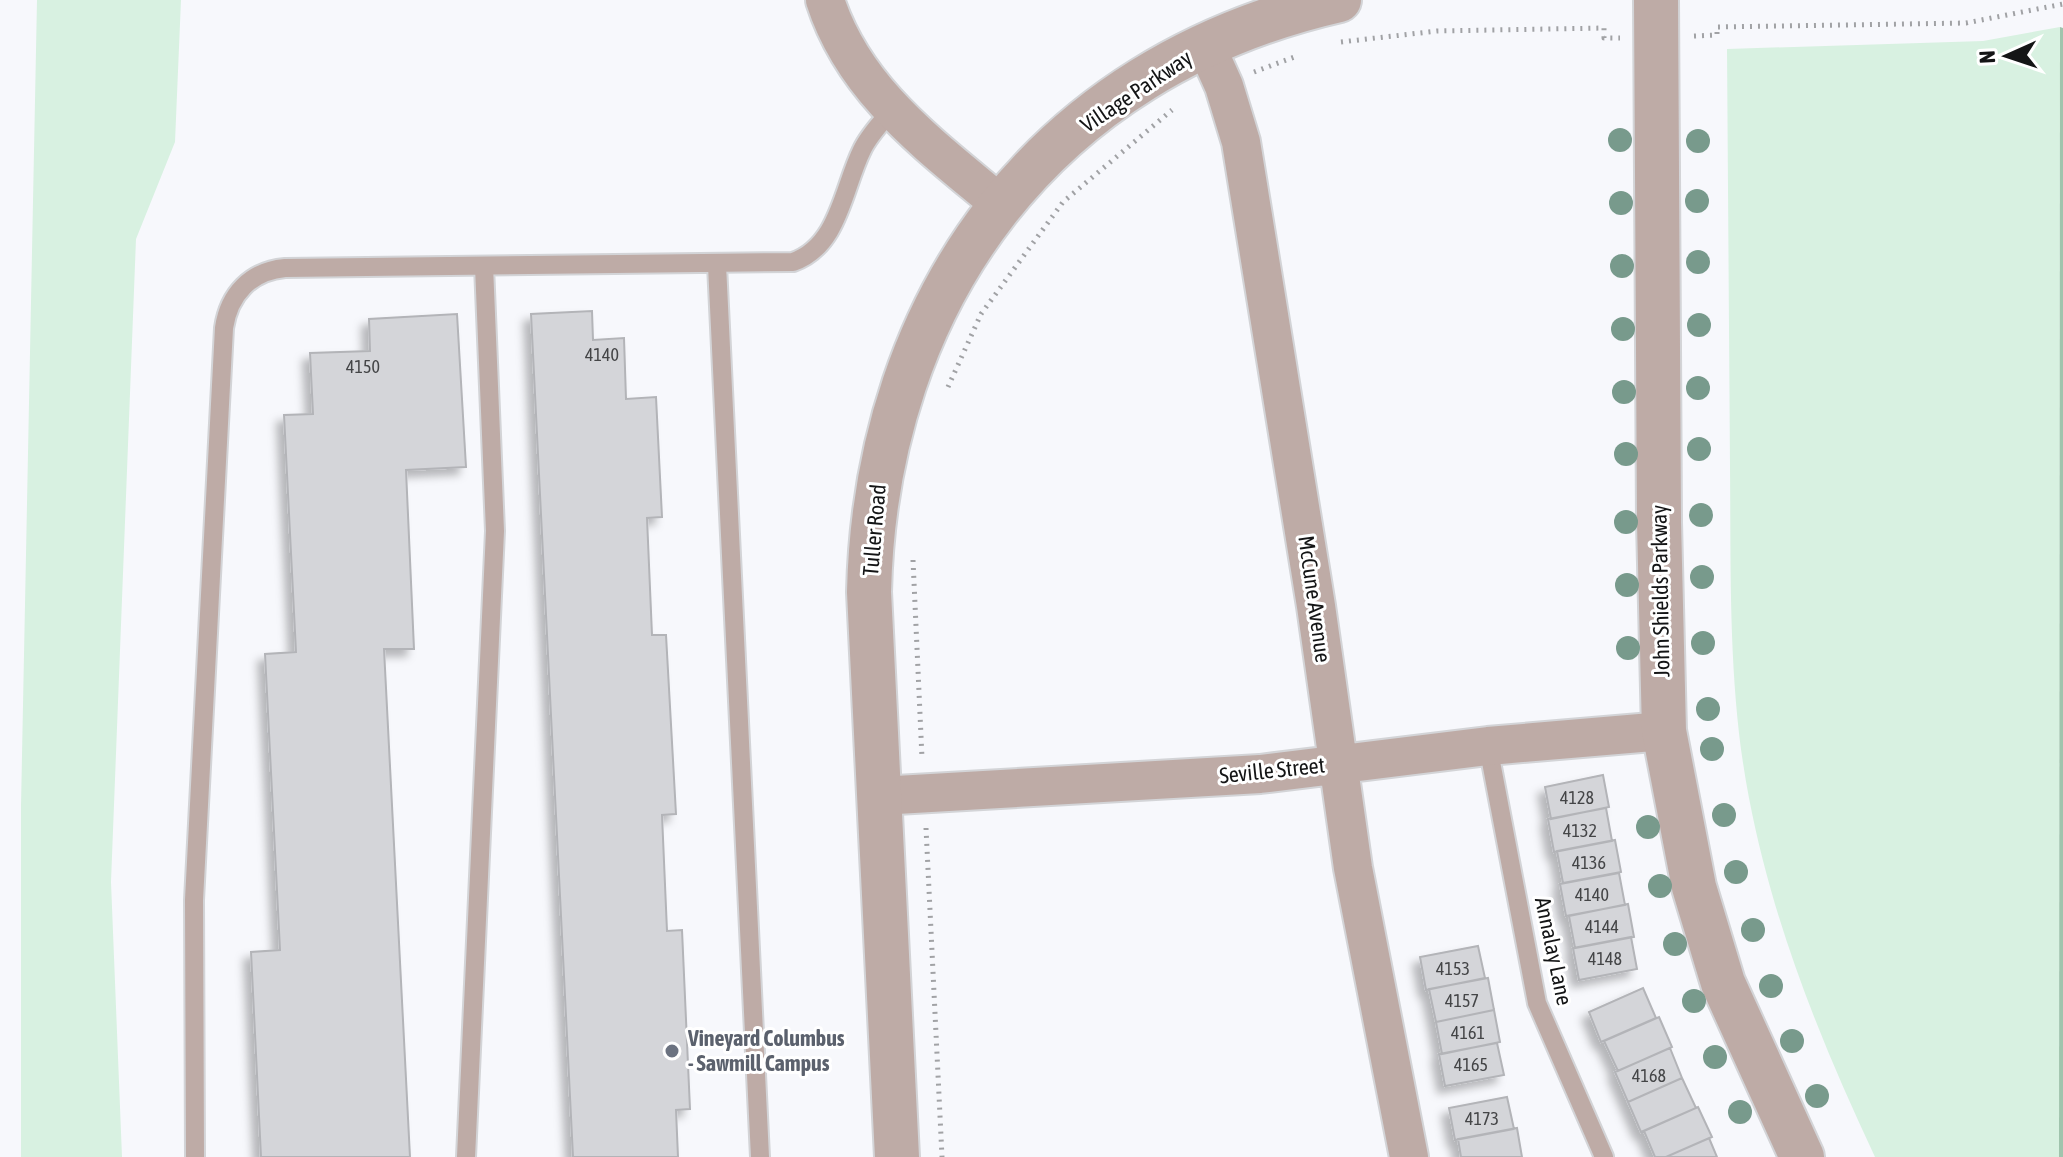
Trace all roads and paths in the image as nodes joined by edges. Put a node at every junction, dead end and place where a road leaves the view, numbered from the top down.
1 (825, 0) edge
2 (1656, 0) edge
3 (2063, 4) edge
4 (1338, 21) edge
5 (1598, 28) dead end
6 (1689, 36) dead end
7 (1206, 46) junction
8 (1309, 52) dead end
9 (1224, 86) junction
10 (892, 110) junction
11 (1000, 204) junction
12 (717, 265) junction
13 (484, 266) junction
14 (942, 401) dead end
15 (913, 546) dead end
16 (1664, 731) junction
17 (1488, 746) junction
18 (1338, 763) junction
19 (924, 793) junction
20 (879, 796) junction
21 (195, 1157) edge
22 (466, 1157) edge
23 (760, 1157) edge
24 (897, 1157) edge
25 (942, 1157) edge
26 (1409, 1157) edge
27 (1604, 1157) edge
28 (1802, 1157) edge

1 - 10 street
2 - 16 street, John Shields Parkway
3 - 6 path
4 - 5 path
4 - 7 street, Village Parkway
7 - 9 street, McCune Avenue
7 - 11 street, Village Parkway
8 - 9 path
9 - 14 path
9 - 18 street, McCune Avenue
10 - 11 street
10 - 12 lane
11 - 20 street, Tuller Road
12 - 13 lane
12 - 23 lane
13 - 21 lane
13 - 22 lane
15 - 19 path
16 - 17 street, Seville Street
16 - 28 street, John Shields Parkway
17 - 18 street, Seville Street
17 - 27 lane, Annalay Lane
18 - 19 street, Seville Street
18 - 26 street, McCune Avenue
19 - 20 street, Seville Street
19 - 25 path
20 - 24 street, Tuller Road

